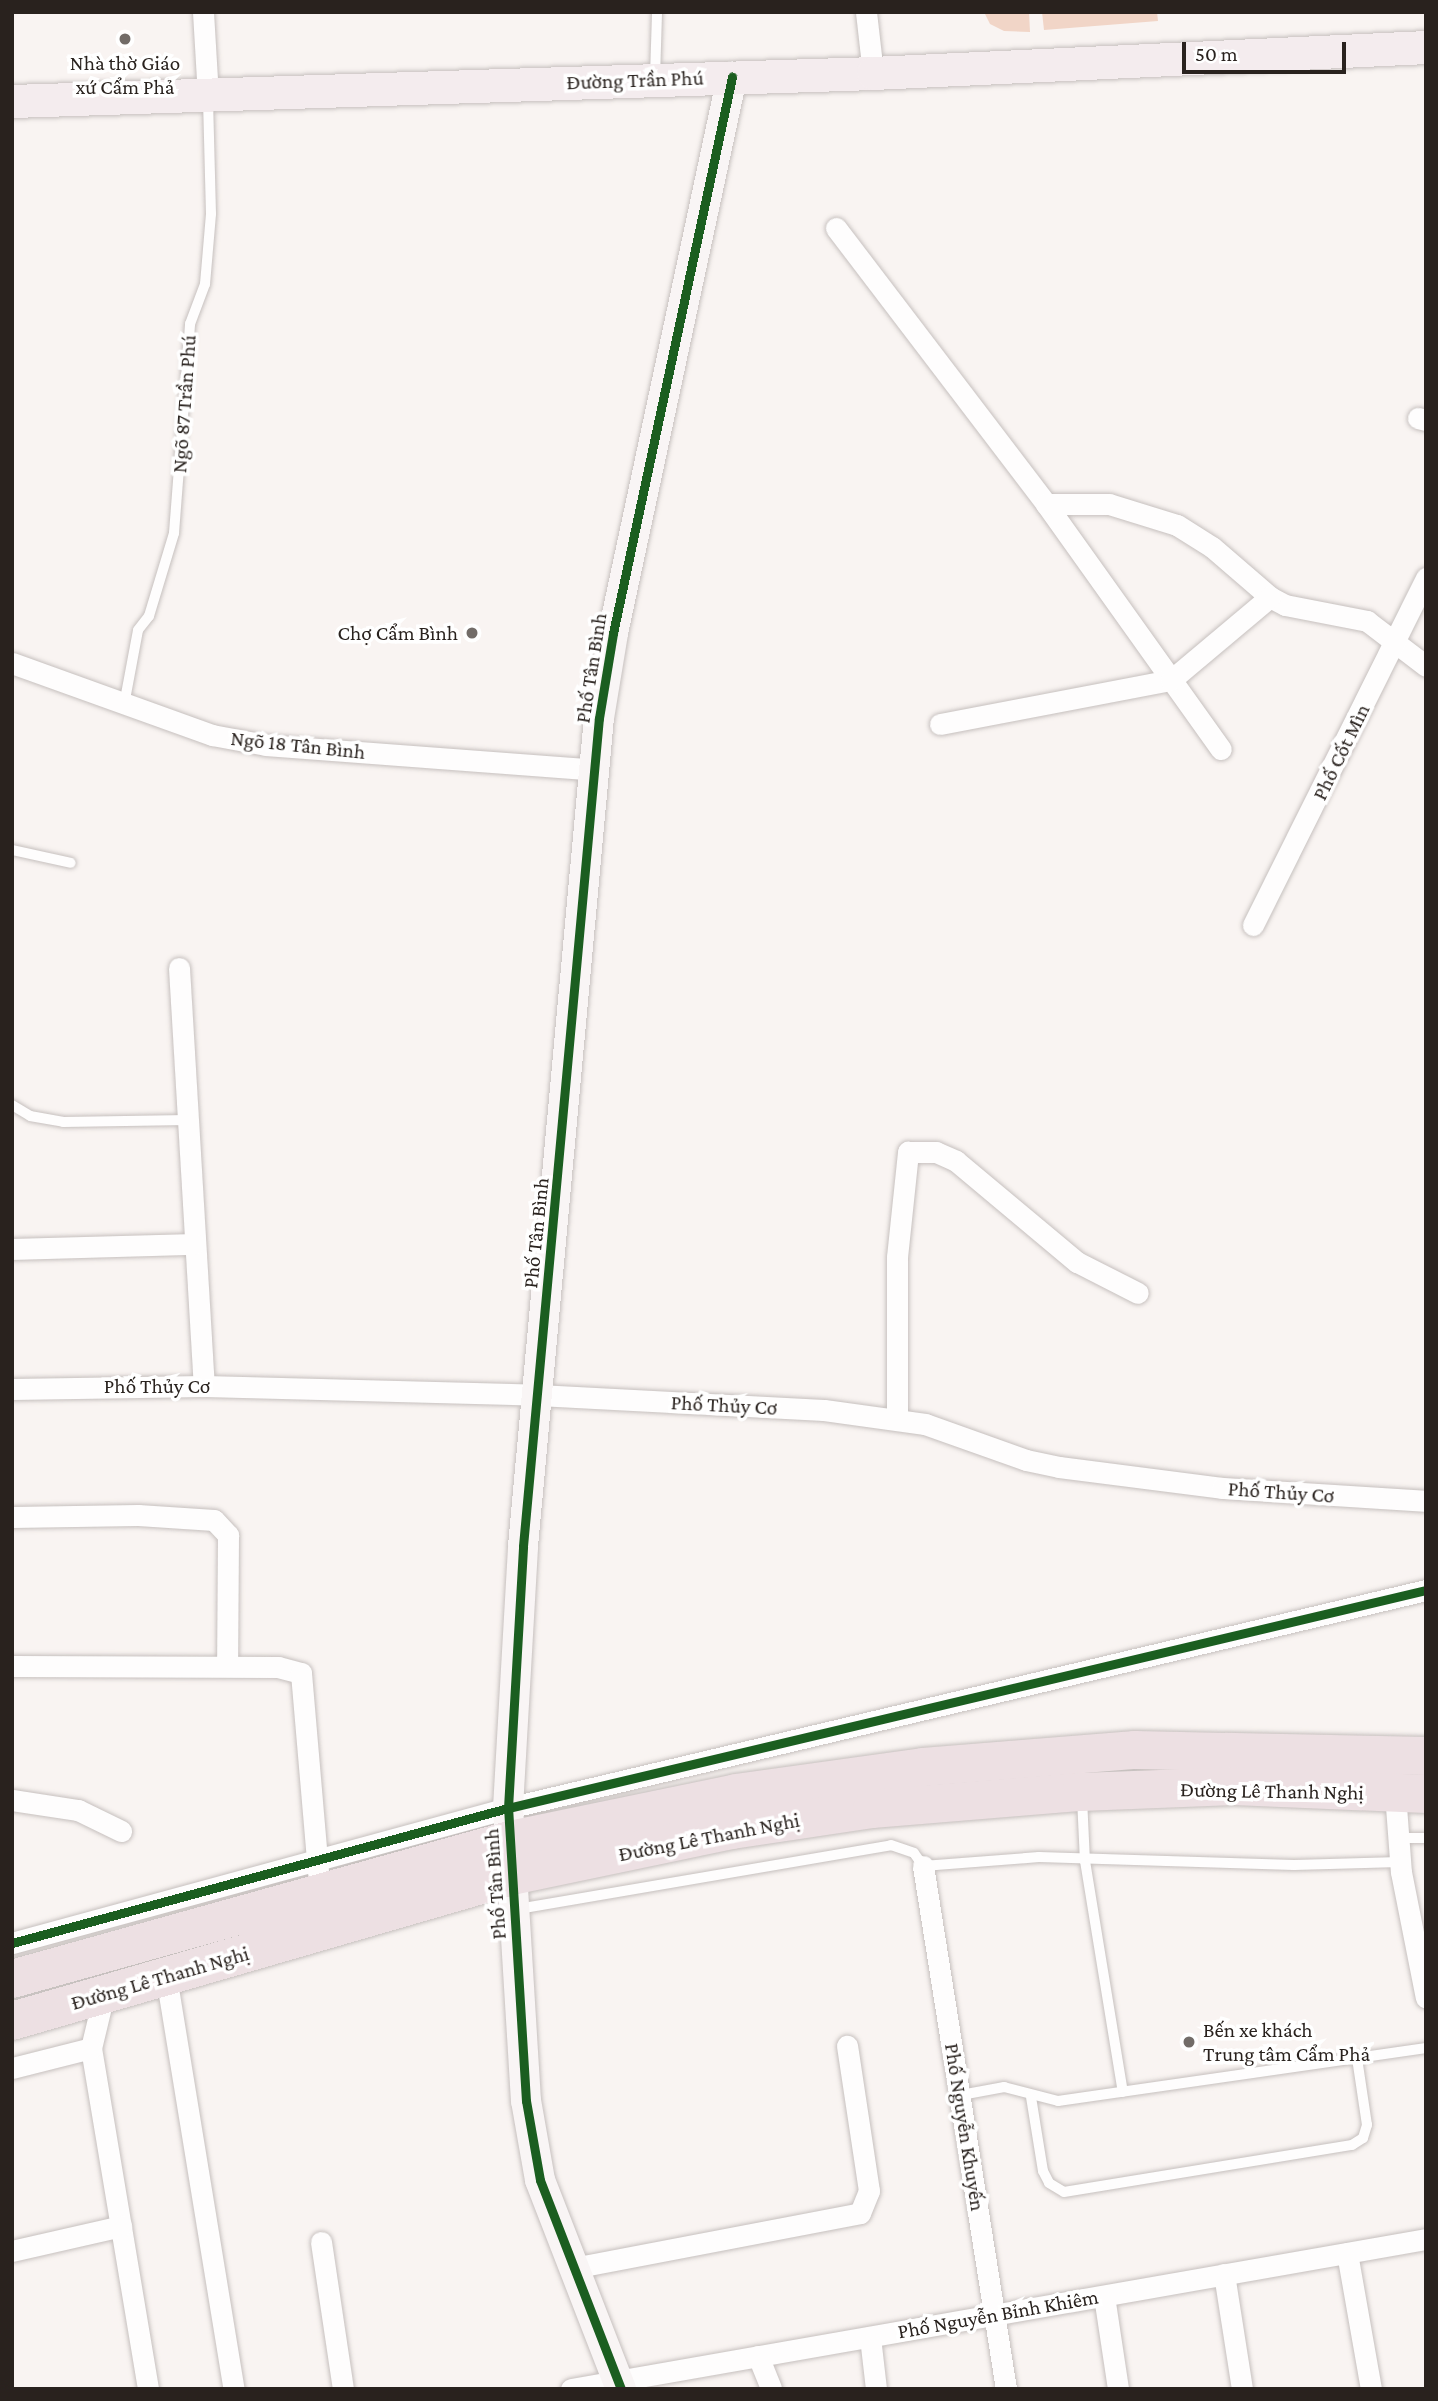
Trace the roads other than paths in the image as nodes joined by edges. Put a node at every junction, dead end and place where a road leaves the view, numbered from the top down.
1 (203, 12) edge
2 (657, 12) edge
3 (866, 12) edge
4 (1426, 47) edge
5 (873, 74) junction
6 (732, 77) junction
7 (655, 80) junction
8 (208, 95) junction
9 (12, 101) edge
10 (836, 228) dead end
11 (1046, 504) junction
12 (1426, 578) edge
13 (1270, 597) junction
14 (1393, 642) junction
15 (12, 663) edge
16 (1426, 666) edge
17 (1171, 680) junction
18 (124, 705) junction
19 (940, 724) dead end
20 (1221, 750) dead end
21 (595, 770) junction
22 (12, 850) edge
23 (71, 863) dead end
24 (1253, 925) dead end
25 (179, 968) dead end
26 (12, 1105) edge
27 (188, 1120) junction
28 (194, 1244) junction
29 (12, 1249) edge
30 (1138, 1293) dead end
31 (204, 1386) junction
32 (12, 1389) edge
33 (538, 1395) junction
34 (897, 1419) junction
35 (1426, 1501) edge
36 (12, 1517) edge
37 (1426, 1590) edge
38 (12, 1666) edge
39 (227, 1666) junction
40 (1074, 1755) junction
41 (1426, 1756) edge
42 (1081, 1792) junction
43 (1411, 1794) edge
44 (12, 1800) edge
45 (121, 1830) dead end
46 (1396, 1838) junction
47 (1426, 1838) edge
48 (511, 1858) junction
49 (1085, 1861) junction
50 (1400, 1862) junction
51 (923, 1866) junction
52 (318, 1875) junction
53 (12, 1943) edge
54 (166, 1976) junction
55 (12, 1979) edge
56 (104, 1994) junction
57 (1426, 1998) edge
58 (12, 2021) edge
59 (847, 2046) dead end
60 (91, 2048) junction
61 (1426, 2048) edge
62 (1357, 2058) junction
63 (12, 2068) edge
64 (1123, 2092) junction
65 (961, 2095) junction
66 (1031, 2097) junction
67 (121, 2226) junction
68 (1426, 2239) edge
69 (321, 2242) dead end
70 (12, 2251) edge
71 (1347, 2253) junction
72 (573, 2268) junction
73 (1224, 2274) junction
74 (1104, 2295) junction
75 (995, 2315) junction
76 (870, 2337) junction
77 (758, 2356) junction
78 (620, 2385) edge
79 (148, 2389) edge
80 (234, 2389) edge
81 (343, 2389) edge
82 (571, 2389) edge
83 (771, 2389) edge
84 (876, 2389) edge
85 (1006, 2389) edge
86 (1118, 2389) edge
87 (1242, 2389) edge
88 (1371, 2389) edge

1 - 8 street
2 - 7 lane
3 - 5 street
4 - 5 main road, Đường Trần Phú
5 - 6 main road, Đường Trần Phú
6 - 7 main road, Đường Trần Phú
6 - 21 street, Phố Tân Bình
7 - 8 main road, Đường Trần Phú
8 - 9 main road, Đường Trần Phú
8 - 18 lane, Ngõ 87 Trần Phú
10 - 11 street
11 - 13 street
11 - 17 street
12 - 14 street, Phố Cốt Mìn
13 - 14 street
13 - 17 street
14 - 16 street
14 - 24 street, Phố Cốt Mìn
15 - 18 street, Ngõ 18 Tân Bình
17 - 19 street
17 - 20 street
18 - 21 street, Ngõ 18 Tân Bình
21 - 33 street, Phố Tân Bình
22 - 23 lane
25 - 27 street
26 - 27 lane
27 - 28 street
28 - 29 street
28 - 31 street
30 - 34 street
31 - 32 street, Phố Thủy Cơ
31 - 33 street, Phố Thủy Cơ
33 - 34 street, Phố Thủy Cơ
33 - 48 street, Phố Tân Bình
34 - 35 street, Phố Thủy Cơ
36 - 39 street
37 - 48 street
38 - 39 street
39 - 52 street
40 - 41 highway, Đường Lê Thanh Nghị
40 - 42 highway
40 - 48 highway, Đường Lê Thanh Nghị
42 - 43 highway, Đường Lê Thanh Nghị
42 - 48 highway, Đường Lê Thanh Nghị
42 - 49 lane
43 - 46 street
44 - 45 street
46 - 47 lane
46 - 50 street
48 - 51 lane
48 - 52 highway, Đường Lê Thanh Nghị
48 - 54 highway, Đường Lê Thanh Nghị
48 - 72 street, Phố Tân Bình
49 - 50 lane
49 - 51 lane
49 - 64 lane
50 - 57 street
51 - 65 street, Phố Nguyễn Khuyến
52 - 53 street
52 - 55 highway, Đường Lê Thanh Nghị
54 - 56 highway, Đường Lê Thanh Nghị
54 - 80 street
56 - 58 highway, Đường Lê Thanh Nghị
56 - 60 street
59 - 72 street
60 - 63 street
60 - 67 street
61 - 62 lane
62 - 64 lane
62 - 66 lane
64 - 66 lane
65 - 66 lane
65 - 75 street, Phố Nguyễn Khuyến
67 - 70 street
67 - 79 street
68 - 71 street, Phố Nguyễn Bỉnh Khiêm
69 - 81 street
71 - 73 street, Phố Nguyễn Bỉnh Khiêm
71 - 88 street
72 - 78 street, Phố Tân Bình
73 - 74 street, Phố Nguyễn Bỉnh Khiêm
73 - 87 street
74 - 75 street, Phố Nguyễn Bỉnh Khiêm
74 - 86 street
75 - 76 street, Phố Nguyễn Bỉnh Khiêm
75 - 85 street, Phố Nguyễn Khuyến
76 - 77 street, Phố Nguyễn Bỉnh Khiêm
76 - 84 street
77 - 78 street, Phố Nguyễn Bỉnh Khiêm
77 - 83 street
78 - 82 street, Phố Nguyễn Bỉnh Khiêm

